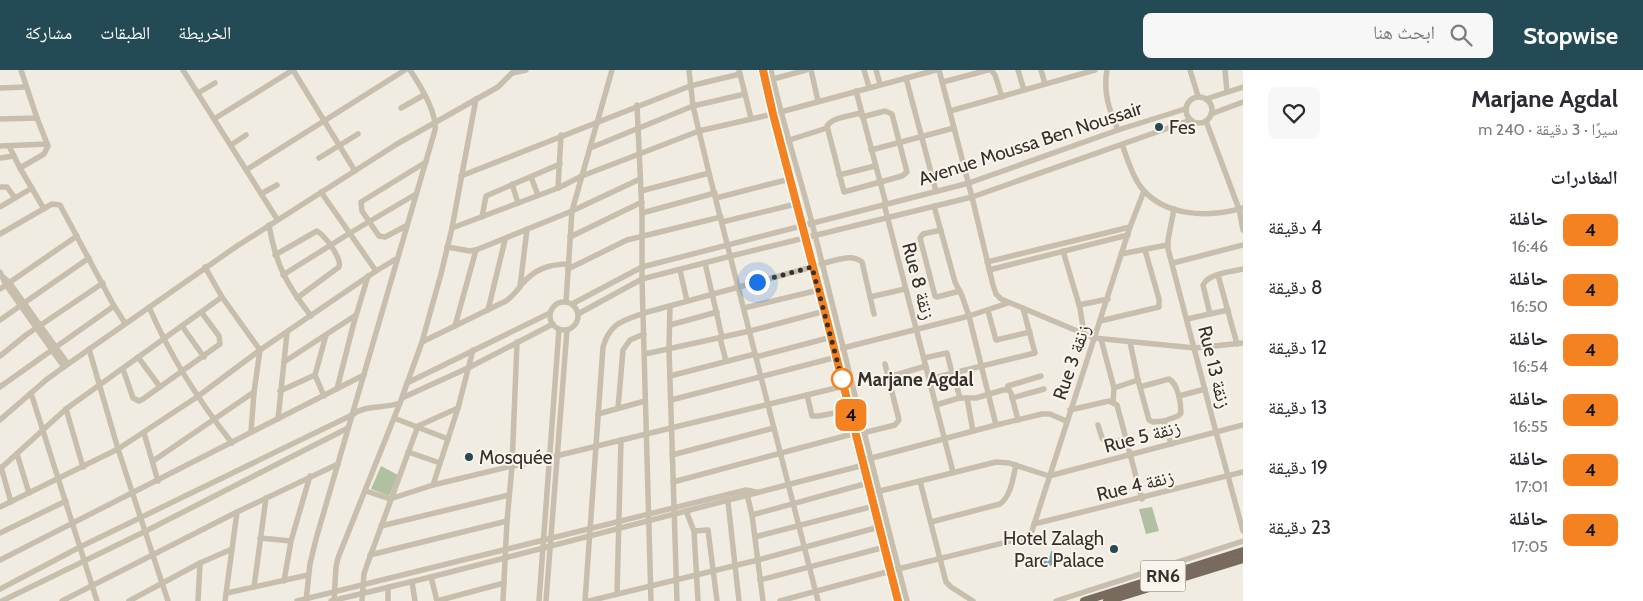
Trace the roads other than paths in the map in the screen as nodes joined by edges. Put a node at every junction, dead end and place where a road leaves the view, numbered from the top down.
1 (21, 70) edge
2 (183, 70) edge
3 (293, 70) edge
4 (405, 70) edge
5 (410, 70) edge
6 (526, 70) edge
7 (612, 70) edge
8 (688, 70) edge
9 (763, 70) edge
10 (771, 70) edge
11 (806, 70) edge
12 (811, 70) edge
13 (864, 70) edge
14 (876, 70) edge
15 (938, 70) edge
16 (989, 70) edge
17 (1018, 70) edge
18 (1041, 70) edge
19 (1094, 70) edge
20 (1107, 70) edge
21 (1190, 70) edge
22 (1225, 70) edge
23 (512, 72) edge
24 (739, 72) edge
25 (906, 78) junction
26 (773, 79) junction
27 (943, 82) junction
28 (215, 84) dead end
29 (880, 84) junction
30 (1046, 84) junction
31 (690, 86) junction
32 (26, 87) junction
33 (869, 87) junction
34 (1243, 87) edge
35 (0, 88) edge
36 (1024, 90) junction
37 (856, 91) junction
38 (1227, 92) junction
39 (198, 94) junction
40 (745, 94) junction
41 (424, 95) junction
42 (1198, 96) junction
43 (1002, 97) junction
44 (476, 99) junction
45 (1206, 99) junction
46 (818, 101) junction
47 (1243, 102) edge
48 (637, 105) junction
49 (693, 106) junction
50 (401, 108) dead end
51 (1185, 109) junction
52 (781, 111) junction
53 (950, 111) junction
54 (773, 114) junction
55 (1211, 114) junction
56 (862, 115) junction
57 (36, 118) junction
58 (751, 118) junction
59 (0, 119) edge
60 (214, 119) junction
61 (1191, 120) junction
62 (1206, 120) junction
63 (324, 121) junction
64 (436, 121) junction
65 (597, 121) junction
66 (827, 127) junction
67 (954, 128) junction
68 (639, 129) junction
69 (1118, 130) junction
70 (699, 131) junction
71 (358, 134) dead end
72 (246, 135) dead end
73 (561, 136) junction
74 (922, 136) junction
75 (788, 140) junction
76 (900, 142) junction
77 (780, 143) junction
78 (47, 144) junction
79 (1122, 144) junction
80 (230, 145) junction
81 (0, 146) edge
82 (9, 146) junction
83 (340, 146) junction
84 (590, 148) junction
85 (871, 150) junction
86 (640, 154) junction
87 (14, 156) junction
88 (0, 158) edge
89 (319, 158) dead end
90 (426, 162) junction
91 (560, 164) junction
92 (875, 166) junction
93 (20, 168) junction
94 (246, 170) junction
95 (355, 171) junction
96 (709, 173) junction
97 (839, 175) junction
98 (461, 176) junction
99 (582, 176) junction
100 (531, 177) junction
101 (640, 179) junction
102 (790, 179) junction
103 (880, 182) junction
104 (969, 183) junction
105 (512, 184) junction
106 (277, 185) dead end
107 (0, 187) edge
108 (32, 188) junction
109 (558, 188) junction
110 (1144, 190) junction
111 (641, 191) junction
112 (936, 191) junction
113 (321, 192) junction
114 (261, 194) junction
115 (416, 194) junction
116 (538, 195) junction
117 (715, 196) junction
118 (972, 197) junction
119 (15, 198) junction
120 (642, 202) junction
121 (518, 203) junction
122 (796, 204) junction
123 (885, 204) junction
124 (934, 206) junction
125 (0, 207) edge
126 (44, 209) junction
127 (1174, 209) junction
128 (1241, 209) edge
129 (572, 211) junction
130 (642, 213) junction
131 (482, 216) junction
132 (888, 218) junction
133 (277, 219) junction
134 (721, 220) junction
135 (370, 221) junction
136 (812, 224) junction
137 (269, 225) junction
138 (406, 226) junction
139 (802, 227) junction
140 (1130, 227) junction
141 (452, 228) junction
142 (528, 229) junction
143 (941, 230) junction
144 (1243, 230) edge
145 (350, 233) junction
146 (0, 234) edge
147 (643, 235) junction
148 (1128, 235) junction
149 (77, 236) junction
150 (815, 236) junction
151 (570, 237) junction
152 (805, 238) junction
153 (505, 240) junction
154 (1168, 244) junction
155 (330, 245) junction
156 (728, 245) junction
157 (1243, 245) edge
158 (447, 247) junction
159 (476, 250) junction
160 (1145, 250) junction
161 (1064, 251) junction
162 (1121, 254) junction
163 (275, 255) junction
164 (730, 256) junction
165 (89, 258) junction
166 (396, 259) junction
167 (987, 262) junction
168 (705, 263) junction
169 (822, 264) junction
170 (1173, 264) junction
171 (642, 266) junction
172 (205, 267) junction
173 (568, 267) junction
174 (812, 267) junction
175 (1243, 269) edge
176 (680, 270) junction
177 (989, 270) junction
178 (376, 271) junction
179 (0, 272) edge
180 (282, 275) junction
181 (1218, 275) junction
182 (368, 276) junction
183 (642, 279) junction
184 (6, 282) junction
185 (103, 283) junction
186 (739, 287) junction
187 (520, 288) junction
188 (0, 289) edge
189 (906, 289) junction
190 (819, 290) junction
191 (960, 292) junction
192 (713, 294) junction
193 (222, 297) junction
194 (870, 297) junction
195 (297, 298) junction
196 (1108, 299) junction
197 (688, 301) junction
198 (569, 303) junction
199 (1008, 303) junction
200 (22, 304) junction
201 (1079, 305) junction
202 (114, 306) junction
203 (670, 306) junction
204 (149, 307) junction
205 (744, 308) junction
206 (1024, 308) junction
207 (488, 310) junction
208 (1228, 310) junction
209 (988, 311) junction
210 (717, 312) junction
211 (825, 312) junction
212 (202, 313) junction
213 (550, 313) junction
214 (644, 313) junction
215 (578, 314) junction
216 (874, 314) dead end
217 (1210, 314) junction
218 (356, 315) junction
219 (310, 316) junction
220 (969, 316) junction
221 (1187, 319) junction
222 (0, 320) edge
223 (1100, 321) junction
224 (125, 323) junction
225 (552, 324) junction
226 (670, 325) junction
227 (182, 326) junction
228 (455, 326) junction
229 (38, 328) junction
230 (559, 329) junction
231 (916, 329) junction
232 (567, 330) junction
233 (750, 331) junction
234 (1030, 332) junction
235 (286, 333) junction
236 (644, 334) junction
237 (1084, 334) junction
238 (326, 335) junction
239 (721, 337) junction
240 (832, 337) junction
241 (1094, 338) junction
242 (1101, 339) junction
243 (163, 340) junction
244 (422, 342) junction
245 (517, 342) junction
246 (1130, 342) junction
247 (1240, 344) edge
248 (842, 348) junction
249 (1195, 348) junction
250 (54, 349) junction
251 (89, 349) junction
252 (260, 350) junction
253 (474, 350) junction
254 (669, 350) junction
255 (835, 350) junction
256 (645, 354) junction
257 (755, 355) junction
258 (0, 356) edge
259 (138, 357) junction
260 (204, 357) junction
261 (837, 358) junction
262 (924, 358) junction
263 (726, 361) junction
264 (284, 362) junction
265 (885, 364) dead end
266 (66, 365) junction
267 (926, 366) junction
268 (980, 366) junction
269 (470, 367) junction
270 (123, 369) junction
271 (181, 373) junction
272 (953, 373) junction
273 (316, 375) junction
274 (364, 376) junction
275 (670, 376) junction
276 (1041, 376) dead end
277 (761, 377) junction
278 (889, 377) junction
279 (929, 379) junction
280 (1138, 380) junction
281 (407, 384) junction
282 (99, 385) junction
283 (844, 386) junction
284 (1140, 386) junction
285 (0, 387) edge
286 (160, 387) junction
287 (1114, 388) junction
288 (337, 389) junction
289 (1044, 389) dead end
290 (1205, 389) junction
291 (280, 390) junction
292 (1006, 390) junction
293 (254, 392) junction
294 (31, 393) junction
295 (988, 394) junction
296 (807, 395) junction
297 (324, 396) junction
298 (1179, 396) junction
299 (197, 397) junction
300 (964, 398) junction
301 (1012, 398) junction
302 (401, 400) junction
303 (671, 400) junction
304 (645, 401) junction
305 (1113, 402) junction
306 (769, 405) junction
307 (936, 405) junction
308 (458, 408) junction
309 (618, 408) junction
310 (66, 409) junction
311 (850, 410) junction
312 (1070, 410) junction
313 (598, 414) junction
314 (352, 415) junction
315 (1, 418) edge
316 (394, 418) junction
317 (278, 419) junction
318 (213, 420) junction
319 (1018, 420) junction
320 (1164, 420) junction
321 (1066, 421) junction
322 (996, 425) junction
323 (1098, 425) dead end
324 (1243, 425) edge
325 (418, 426) junction
326 (348, 428) junction
327 (672, 428) junction
328 (774, 428) junction
329 (862, 429) junction
330 (42, 430) junction
331 (855, 431) junction
332 (973, 431) junction
333 (251, 432) junction
334 (1216, 432) junction
335 (144, 433) junction
336 (646, 434) junction
337 (1126, 438) junction
338 (448, 439) junction
339 (944, 439) junction
340 (621, 440) junction
341 (232, 443) junction
342 (1171, 444) junction
343 (595, 446) junction
344 (118, 449) junction
345 (408, 452) junction
346 (17, 454) junction
347 (781, 454) junction
348 (672, 455) junction
349 (1130, 455) junction
350 (556, 456) junction
351 (548, 459) junction
352 (870, 459) junction
353 (153, 461) junction
354 (440, 463) junction
355 (864, 463) junction
356 (338, 464) junction
357 (1016, 465) junction
358 (512, 466) junction
359 (83, 467) junction
360 (1, 468) edge
361 (953, 472) junction
362 (1243, 472) edge
363 (310, 476) junction
364 (1049, 476) junction
365 (1228, 476) junction
366 (58, 478) junction
367 (920, 480) junction
368 (158, 481) junction
369 (673, 482) junction
370 (868, 483) junction
371 (789, 484) junction
372 (433, 485) junction
373 (366, 491) junction
374 (880, 491) junction
375 (29, 493) junction
376 (134, 493) junction
377 (747, 493) junction
378 (871, 493) junction
379 (508, 495) junction
380 (266, 498) junction
381 (390, 499) junction
382 (1142, 499) junction
383 (66, 501) junction
384 (11, 502) junction
385 (728, 502) junction
386 (794, 504) junction
387 (874, 506) junction
388 (0, 507) edge
389 (674, 511) junction
390 (686, 511) junction
391 (237, 512) junction
392 (648, 514) junction
393 (752, 515) junction
394 (142, 518) junction
395 (507, 521) junction
396 (618, 521) junction
397 (648, 522) junction
398 (931, 522) junction
399 (73, 524) junction
400 (1034, 524) junction
401 (799, 525) junction
402 (381, 526) junction
403 (880, 527) junction
404 (590, 528) junction
405 (618, 530) junction
406 (1243, 530) edge
407 (146, 531) junction
408 (694, 531) junction
409 (0, 534) edge
410 (590, 536) junction
411 (755, 537) junction
412 (260, 538) junction
413 (551, 539) junction
414 (290, 541) junction
415 (543, 541) junction
416 (1243, 541) edge
417 (805, 546) junction
418 (551, 547) junction
419 (885, 547) junction
420 (80, 548) junction
421 (232, 549) junction
422 (543, 549) junction
423 (505, 550) junction
424 (1243, 551) edge
425 (153, 555) junction
426 (370, 555) junction
427 (505, 558) junction
428 (939, 559) junction
429 (1243, 559) edge
430 (0, 560) edge
431 (84, 560) junction
432 (758, 560) junction
433 (200, 563) junction
434 (735, 564) junction
435 (810, 567) junction
436 (898, 569) junction
437 (713, 570) junction
438 (890, 571) junction
439 (308, 575) junction
440 (695, 575) junction
441 (431, 577) junction
442 (675, 580) junction
443 (760, 580) junction
444 (284, 581) junction
445 (412, 582) junction
446 (163, 583) junction
447 (504, 583) junction
448 (92, 585) junction
449 (362, 585) junction
450 (650, 586) junction
451 (388, 587) junction
452 (254, 588) junction
453 (0, 589) edge
454 (816, 591) junction
455 (334, 592) junction
456 (227, 593) junction
457 (362, 593) junction
458 (617, 594) junction
459 (461, 598) edge
460 (68, 599) edge
461 (306, 600) edge
462 (1111, 600) edge
463 (2, 601) edge
464 (62, 601) edge
465 (97, 601) edge
466 (129, 601) edge
467 (168, 601) edge
468 (198, 601) edge
469 (225, 601) edge
470 (298, 601) edge
471 (333, 601) edge
472 (362, 601) edge
473 (388, 601) edge
474 (415, 601) edge
475 (503, 601) edge
476 (539, 601) edge
477 (546, 601) edge
478 (587, 601) edge
479 (651, 601) edge
480 (677, 601) edge
481 (698, 601) edge
482 (718, 601) edge
483 (739, 601) edge
484 (763, 601) edge
485 (780, 601) edge
486 (818, 601) edge
487 (898, 601) edge
488 (907, 601) edge
489 (973, 601) edge
490 (1056, 601) edge
491 (1084, 601) edge

1 - 32 street
2 - 39 street
3 - 60 street
3 - 63 street
4 - 63 street
5 - 41 street
6 - 23 street
7 - 65 street
8 - 31 street
9 - 54 street
10 - 26 street
11 - 26 street
12 - 46 street
13 - 33 street
14 - 29 street
15 - 25 street
15 - 27 street
16 - 27 street
16 - 43 street
17 - 36 street
18 - 30 street
19 - 30 street
20 - 69 street
21 - 42 street
22 - 38 street
23 - 44 street
24 - 31 street
24 - 40 street
25 - 29 street
25 - 74 street
26 - 52 street
27 - 53 street
28 - 39 street
29 - 33 street
30 - 36 street
31 - 48 street
31 - 49 street
32 - 35 street
32 - 57 street
33 - 37 street
34 - 38 street
36 - 43 street
37 - 46 street
37 - 56 street, Rue 8 زنقة
38 - 45 street
39 - 60 street
40 - 49 street
40 - 58 street
41 - 50 street
41 - 64 street
42 - 45 street
42 - 51 street
43 - 53 street
44 - 64 street
44 - 98 street
45 - 55 street
46 - 52 street
47 - 55 street
48 - 65 street
48 - 68 street
49 - 68 street
49 - 70 street
51 - 61 street
51 - 69 street, Avenue Moussa Ben Noussair
52 - 54 street
52 - 75 street
53 - 67 street
54 - 58 street
54 - 77 street
55 - 62 street
56 - 66 street
56 - 76 street
56 - 85 street, Rue 8 زنقة
57 - 59 street
57 - 78 street
58 - 70 street
60 - 80 street
61 - 62 street
61 - 79 street, Avenue Moussa Ben Noussair
62 - 128 street
63 - 83 street
63 - 94 street
64 - 90 street
64 - 95 street
65 - 73 street
65 - 84 street
66 - 75 street
66 - 97 street
67 - 74 street
67 - 104 street
68 - 84 street
68 - 86 street
69 - 104 street, Avenue Moussa Ben Noussair
70 - 86 street
70 - 96 street
71 - 83 street
72 - 80 street
73 - 91 street
73 - 98 street
74 - 76 street
74 - 112 street
75 - 77 street
75 - 136 street
76 - 85 street
76 - 103 street
77 - 102 street
78 - 82 street
78 - 93 street
79 - 110 street
79 - 118 street, Avenue Moussa Ben Noussair
80 - 94 street
81 - 82 street
82 - 87 street
83 - 89 street
83 - 95 street
84 - 99 street
85 - 92 street, Rue 8 زنقة
86 - 99 street
86 - 101 street
87 - 88 street
87 - 93 street
90 - 115 street
90 - 135 street
91 - 100 street
91 - 109 street
92 - 97 street
92 - 103 street, Rue 8 زنقة
93 - 108 street
94 - 114 street
95 - 113 street
96 - 111 street
96 - 117 street
97 - 103 street
98 - 141 street
99 - 109 street
99 - 129 street
100 - 105 street
100 - 116 street
101 - 111 street
101 - 129 street
102 - 117 street
102 - 122 street
103 - 123 street, Rue 8 زنقة
104 - 112 street, Avenue Moussa Ben Noussair
104 - 118 street
105 - 121 street
105 - 131 street
106 - 114 street
107 - 119 street
108 - 119 street
108 - 126 street
109 - 116 street
110 - 127 street
110 - 140 street, Rue 3 زنقة
111 - 120 street
112 - 123 street, Avenue Moussa Ben Noussair
113 - 133 street
113 - 145 street
114 - 133 street
115 - 135 street
115 - 138 street
116 - 121 street
117 - 130 street
117 - 134 street
118 - 124 street, Avenue Moussa Ben Noussair
118 - 167 street
119 - 125 street
120 - 130 street
120 - 151 street
121 - 131 street
122 - 134 street
122 - 139 street
123 - 132 street, Rue 8 زنقة
123 - 136 street, Avenue Moussa Ben Noussair
124 - 132 street, Avenue Moussa Ben Noussair
124 - 143 street
126 - 146 street
126 - 149 street
127 - 128 street
127 - 154 street, Rue 13 زنقة
128 - 144 street
129 - 142 street
129 - 151 street
130 - 147 street
131 - 141 street
132 - 150 street, Avenue Moussa Ben Noussair
132 - 189 street, Rue 8 زنقة
133 - 137 street
134 - 147 street
134 - 156 street
135 - 138 street
135 - 145 street
136 - 139 street, Avenue Moussa Ben Noussair
136 - 150 street
137 - 163 street
137 - 172 street
138 - 166 street
139 - 152 street
139 - 156 street, Avenue Moussa Ben Noussair
140 - 148 street, Rue 3 زنقة
140 - 167 street
141 - 158 street
142 - 153 street
142 - 187 street
143 - 191 street
143 - 191 street
145 - 155 street
145 - 178 street
147 - 171 street
147 - 173 street
148 - 161 street
148 - 162 street, Rue 3 زنقة
149 - 165 street
149 - 184 street
150 - 152 street, Avenue Moussa Ben Noussair
150 - 169 street
151 - 173 street
152 - 164 street, Avenue Moussa Ben Noussair
152 - 174 street
153 - 159 street
153 - 207 street
154 - 160 street
154 - 170 street, Rue 13 زنقة
155 - 163 street
155 - 180 street
155 - 195 street
156 - 164 street
156 - 171 street, Avenue Moussa Ben Noussair
157 - 170 street
158 - 159 street
158 - 244 street
159 - 228 street
160 - 162 street
160 - 223 street
161 - 177 street
161 - 201 street
162 - 196 street, Rue 3 زنقة
163 - 180 street
164 - 168 street, Avenue Moussa Ben Noussair
164 - 186 street
165 - 185 street
165 - 200 street
166 - 178 street
166 - 274 street
167 - 177 street
168 - 176 street, Avenue Moussa Ben Noussair
168 - 192 street
169 - 194 street
169 - 248 street
170 - 221 street, Rue 13 زنقة
171 - 183 street
171 - 198 street, Avenue Moussa Ben Noussair
172 - 193 street
172 - 204 street
173 - 187 street
173 - 198 street
174 - 186 street
174 - 190 street
175 - 181 street
176 - 183 street, Avenue Moussa Ben Noussair
176 - 197 street
177 - 199 street
178 - 182 street
179 - 184 street
180 - 195 street
181 - 208 street
181 - 217 street
182 - 218 street
182 - 219 street
183 - 214 street
183 - 215 street, Avenue Moussa Ben Noussair
184 - 188 street
184 - 200 street
185 - 202 street
185 - 229 street
186 - 192 street
186 - 205 street
187 - 207 street
189 - 194 street
189 - 231 street, Rue 8 زنقة
190 - 205 street
190 - 211 street
191 - 220 street
192 - 197 street
192 - 210 street
193 - 212 street
193 - 252 street
194 - 216 street
195 - 219 street
196 - 201 street
196 - 223 street, Rue 3 زنقة
197 - 203 street
198 - 213 street
198 - 215 street
199 - 206 street
199 - 209 street
200 - 222 street
200 - 229 street
201 - 237 street
202 - 224 street
202 - 250 street
203 - 214 street
203 - 226 street
204 - 224 street
204 - 243 street
205 - 233 street
206 - 234 street
206 - 237 street
207 - 228 street
208 - 217 street
208 - 247 street
209 - 220 street
209 - 234 street
210 - 226 street
210 - 239 street
211 - 233 street
211 - 240 street
212 - 227 street
212 - 260 street
213 - 225 street
213 - 253 street
214 - 236 street
214 - 313 street
215 - 232 street
217 - 221 street
218 - 238 street
218 - 288 street
219 - 235 street
220 - 231 street
220 - 268 street
221 - 249 street, Rue 13 زنقة
223 - 241 street, Rue 3 زنقة
224 - 251 street
225 - 230 street
225 - 245 street
226 - 254 street
227 - 243 street
227 - 260 street
228 - 244 street
229 - 250 street
229 - 258 street
230 - 232 street
230 - 351 street
231 - 248 street
231 - 262 street, Rue 8 زنقة
232 - 350 street
233 - 239 street
233 - 257 street
234 - 268 street
235 - 252 street
235 - 264 street
236 - 256 street
236 - 309 street
237 - 241 street
238 - 264 street
238 - 273 street
239 - 254 street
239 - 263 street
240 - 255 street
240 - 257 street
241 - 242 street
241 - 312 street, Rue 3 زنقة
242 - 246 street
242 - 287 street
243 - 259 street
243 - 271 street
244 - 281 street
245 - 269 street
245 - 358 street
246 - 249 street
246 - 280 street
247 - 249 street
248 - 255 street
248 - 329 street
249 - 290 street, Rue 13 زنقة
250 - 266 street
250 - 285 street
251 - 266 street
251 - 282 street
252 - 293 street
252 - 299 street
253 - 269 street
253 - 281 street
254 - 256 street
254 - 275 street
255 - 261 street
256 - 304 street
257 - 263 street
257 - 277 street
259 - 270 street
259 - 286 street
260 - 271 street
261 - 277 street
261 - 283 street
262 - 267 street, Rue 8 زنقة
262 - 272 street
263 - 275 street
264 - 291 street
265 - 278 street
266 - 294 street
267 - 278 street
267 - 279 street, Rue 8 زنقة
268 - 272 street
268 - 295 street
269 - 302 street
269 - 308 street
270 - 282 street
270 - 286 street
271 - 286 street
271 - 299 street
272 - 279 street
272 - 300 street
273 - 291 street
273 - 297 street
274 - 288 street
274 - 314 street
275 - 303 street
276 - 292 street
277 - 303 street
277 - 306 street
278 - 329 street
279 - 307 street, Rue 8 زنقة
280 - 284 street
280 - 287 street
281 - 302 street
282 - 310 street
282 - 344 street
283 - 296 street
283 - 311 street
284 - 298 street
284 - 320 street
287 - 305 street
288 - 297 street
289 - 301 street
290 - 298 street
290 - 334 street, Rue 13 زنقة
291 - 317 street
292 - 295 street
292 - 301 street
293 - 318 street
293 - 333 street
294 - 315 street
294 - 330 street
295 - 300 street
295 - 322 street
296 - 306 street
296 - 311 street
297 - 317 street
298 - 320 street
299 - 318 street
299 - 335 street
300 - 307 street
300 - 332 street
301 - 319 street
302 - 314 street
302 - 316 street
303 - 327 street
304 - 309 street
304 - 336 street
305 - 312 street
305 - 337 street
306 - 327 street
306 - 328 street
307 - 339 street, Rue 8 زنقة
308 - 325 street
308 - 338 street
309 - 313 street
310 - 330 street
310 - 359 street
311 - 331 street
312 - 321 street, Rue 3 زنقة
313 - 343 street
314 - 326 street
314 - 394 street
316 - 325 street
316 - 373 street
317 - 333 street
318 - 341 street
318 - 353 street
319 - 321 street
319 - 322 street
320 - 342 street
321 - 364 street, Rue 3 زنقة
322 - 332 street
323 - 337 street
324 - 334 street, Rue 5 زنقة
325 - 338 street
325 - 345 street
326 - 356 street
326 - 407 street
327 - 336 street
327 - 348 street
328 - 347 street
328 - 348 street
329 - 331 street
329 - 352 street
330 - 346 street
330 - 366 street
331 - 347 street
331 - 355 street
332 - 339 street
333 - 341 street
334 - 342 street, Rue 5 زنقة
334 - 365 street, Rue 13 زنقة
335 - 344 street
335 - 353 street
336 - 340 street
336 - 392 street
337 - 349 street
338 - 354 street
339 - 352 street
339 - 361 street, Rue 8 زنقة
340 - 343 street
340 - 396 street
341 - 368 street
342 - 349 street, Rue 5 زنقة
343 - 350 street
343 - 404 street
344 - 359 street
344 - 376 street
345 - 354 street
345 - 381 street
346 - 360 street
346 - 375 street
347 - 369 street
347 - 371 street
348 - 369 street
349 - 364 street, Rue 5 زنقة
349 - 382 street
350 - 413 street
351 - 358 street
351 - 415 street
352 - 355 street
352 - 374 street
353 - 368 street
354 - 372 street
355 - 370 street
355 - 371 street
356 - 363 street
356 - 439 street
357 - 361 street
357 - 364 street
357 - 398 street
358 - 372 street
358 - 379 street
359 - 366 street
360 - 384 street
361 - 367 street
362 - 365 street, Rue 4 زنقة
363 - 380 street
363 - 414 street
364 - 400 street, Rue 3 زنقة
365 - 382 street, Rue 4 زنقة
365 - 406 street, Rue 13 زنقة
366 - 375 street
366 - 383 street
367 - 374 street
367 - 398 street
368 - 376 street
369 - 389 street
370 - 378 street
370 - 386 street
371 - 377 street
371 - 386 street
372 - 381 street
373 - 381 street
373 - 455 street
374 - 378 street
374 - 436 street
375 - 384 street
376 - 394 street
376 - 399 street
377 - 385 street
377 - 389 street
377 - 393 street
378 - 387 street
379 - 395 street
379 - 402 street
380 - 391 street
380 - 412 street
381 - 402 street
382 - 400 street, Rue 4 زنقة
383 - 399 street
383 - 409 street
384 - 388 street
385 - 390 street
385 - 434 street
386 - 393 street
386 - 401 street
387 - 401 street
387 - 403 street
389 - 390 street
389 - 392 street
389 - 397 street
389 - 442 street
390 - 408 street
391 - 421 street
391 - 425 street
392 - 396 street
392 - 397 street
393 - 411 street
394 - 407 street
394 - 420 street
395 - 423 street
395 - 426 street
396 - 404 street
396 - 405 street
397 - 405 street
397 - 450 street
398 - 428 street
399 - 420 street
399 - 430 street
400 - 428 street, Rue 3 زنقة
401 - 411 street
401 - 417 street
402 - 426 street
403 - 417 street
403 - 419 street
404 - 410 street
404 - 413 street
405 - 410 street
405 - 458 street
407 - 425 street
407 - 431 street
408 - 437 street
408 - 440 street
410 - 418 street
410 - 478 street
411 - 432 street
412 - 414 street
412 - 452 street
413 - 415 street
413 - 418 street
414 - 444 street
415 - 422 street
415 - 423 street
416 - 490 street
417 - 432 street
417 - 435 street
418 - 422 street
418 - 477 street
419 - 435 street
419 - 438 street
420 - 431 street
420 - 453 street
421 - 433 street
421 - 456 street
422 - 427 street
422 - 476 street
423 - 427 street
423 - 449 street
424 - 491 main road, RN6
425 - 446 street
425 - 448 street
426 - 449 street
427 - 441 street
427 - 447 street
428 - 436 street
428 - 489 street
429 - 462 main road, RN6
431 - 448 street
431 - 463 street
432 - 434 street
432 - 443 street
433 - 446 street
433 - 468 street
434 - 437 street
434 - 483 street
435 - 443 street
435 - 454 street
436 - 438 street
436 - 488 street
437 - 440 street
437 - 482 street
438 - 454 street
438 - 487 street
439 - 444 street
439 - 461 street
440 - 442 street
440 - 481 street
441 - 445 street
441 - 459 street
442 - 450 street
442 - 480 street
443 - 484 street
444 - 452 street
445 - 451 street
445 - 474 street
446 - 466 street
446 - 467 street
447 - 459 street
447 - 475 street
448 - 460 street
448 - 465 street
449 - 455 street
449 - 457 street
450 - 458 street
450 - 479 street
451 - 457 street
451 - 473 street
452 - 456 street
454 - 485 street
454 - 486 street
455 - 461 street
455 - 471 street
456 - 469 street
457 - 471 street
457 - 472 street
458 - 478 street
460 - 464 street
461 - 470 street

